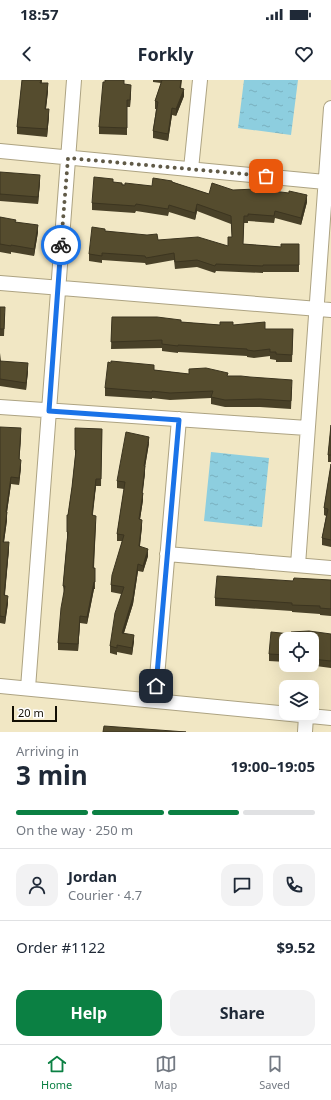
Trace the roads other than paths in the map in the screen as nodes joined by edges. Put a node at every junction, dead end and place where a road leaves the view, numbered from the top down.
1 (74, 80) edge
2 (200, 80) edge
3 (331, 108) edge
4 (0, 151) edge
5 (68, 158) junction
6 (191, 170) junction
7 (326, 182) junction
8 (0, 283) edge
9 (58, 288) junction
10 (316, 308) junction
11 (331, 310) edge
12 (0, 408) edge
13 (49, 411) junction
14 (179, 420) junction
15 (308, 428) junction
16 (167, 554) junction
17 (298, 565) junction
18 (331, 568) edge
19 (0, 686) edge
20 (28, 688) junction
21 (154, 701) junction
22 (279, 713) edge
23 (319, 717) edge
24 (331, 718) edge
25 (306, 720) edge
26 (305, 732) edge

1 - 5 street
2 - 6 street
3 - 7 street
4 - 5 street
5 - 6 street
5 - 9 street
6 - 7 street
7 - 10 street
8 - 9 street
9 - 10 street
9 - 13 street
10 - 11 street
10 - 15 street
12 - 13 street
13 - 14 street
13 - 20 street
14 - 15 street
14 - 16 street
15 - 17 street
16 - 17 street
16 - 21 street
17 - 18 street
19 - 20 street
20 - 21 street
21 - 22 street
23 - 24 street
25 - 26 street

